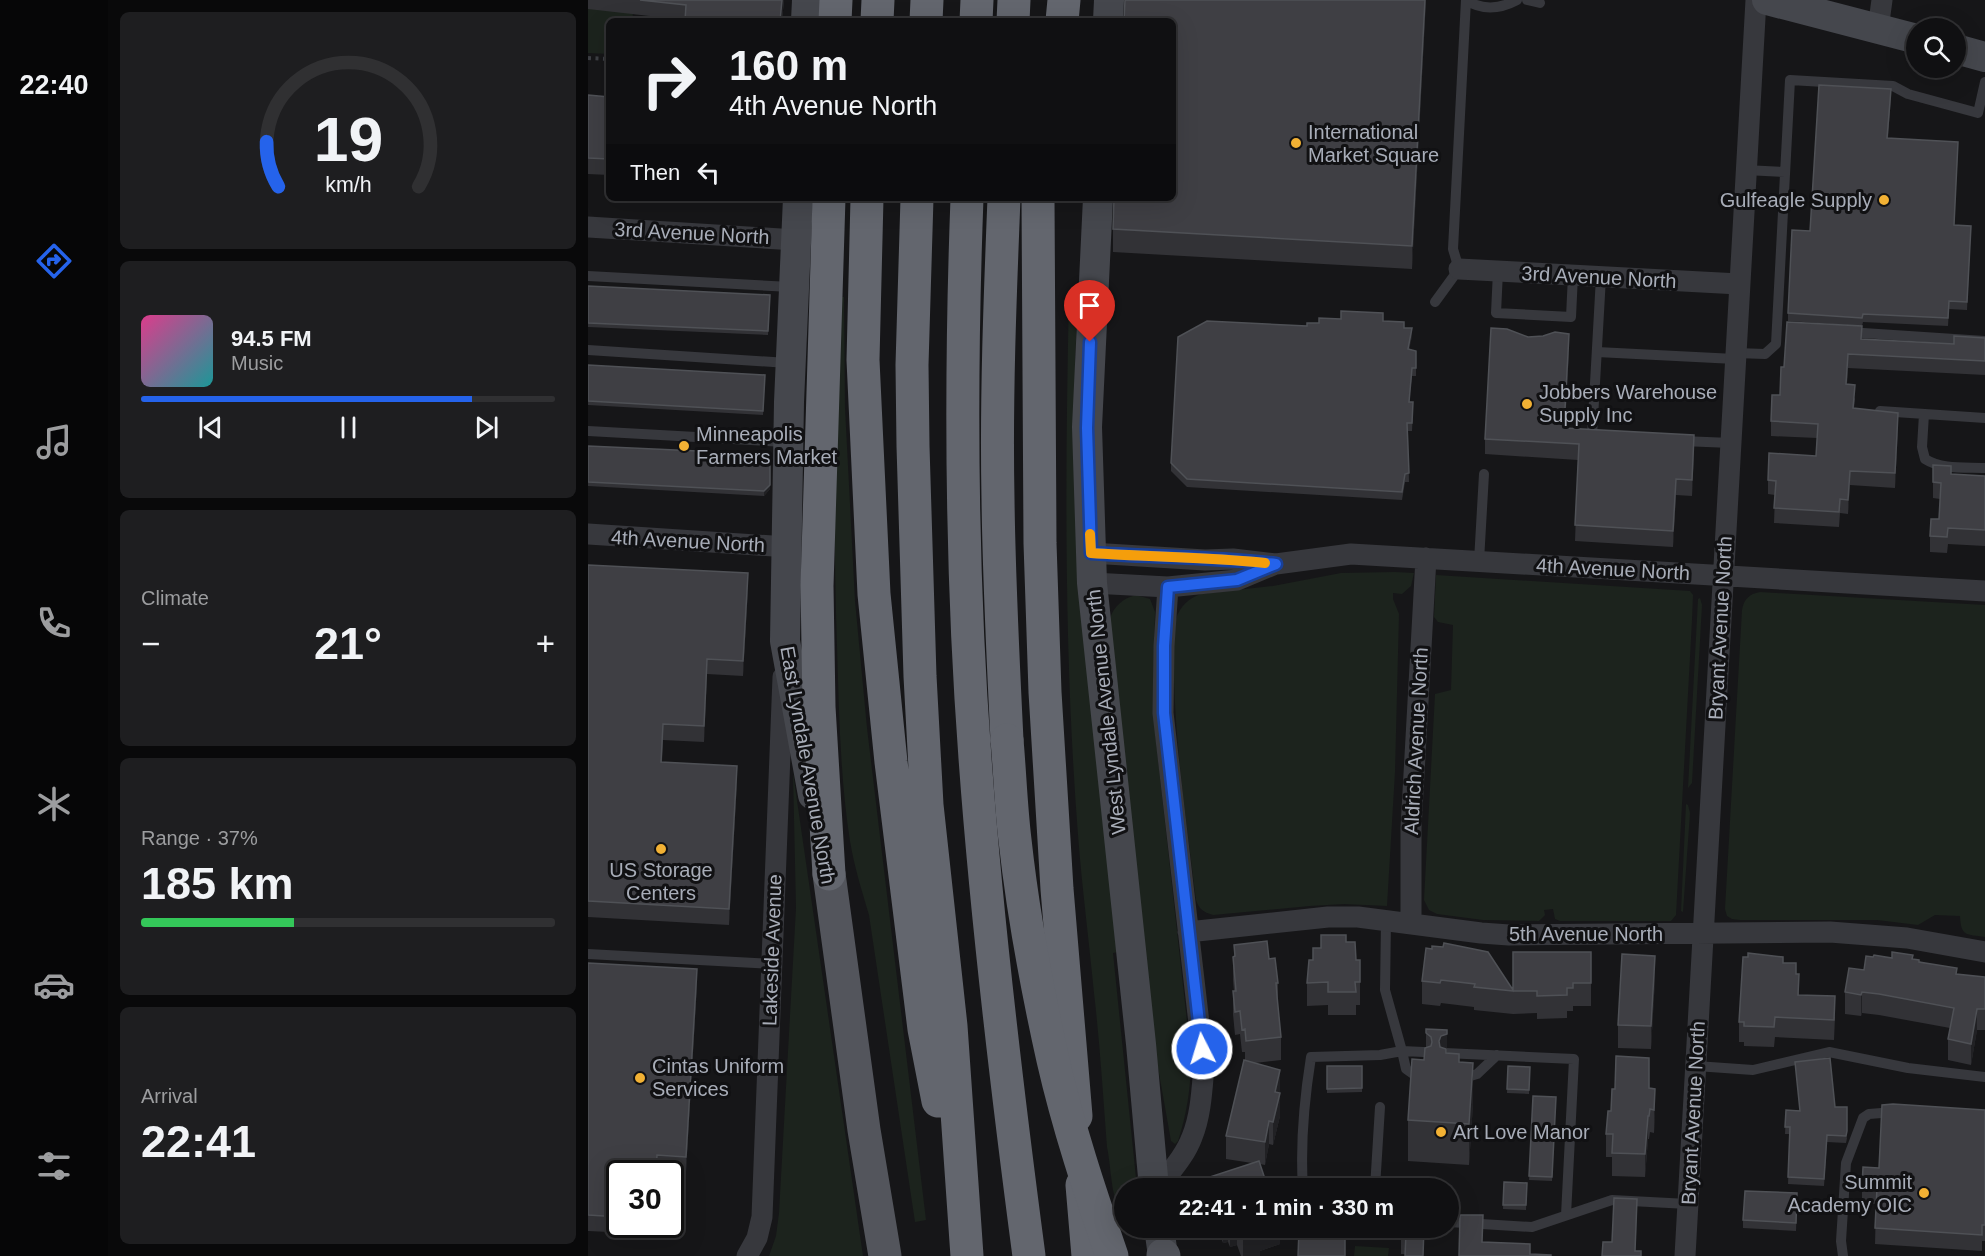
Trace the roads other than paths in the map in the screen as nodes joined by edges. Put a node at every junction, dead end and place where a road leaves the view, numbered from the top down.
1 (807, 0) edge
2 (836, 0) edge
3 (878, 0) edge
4 (927, 0) edge
5 (977, 0) edge
6 (1014, 0) edge
7 (1046, 0) edge
8 (1064, 0) edge
9 (1109, 0) edge
10 (1466, 0) edge
11 (1517, 0) edge
12 (1527, 0) edge
13 (1756, 0) edge
14 (1767, 0) edge
15 (1540, 3) dead end
16 (1880, 14) edge
17 (806, 18) edge
18 (836, 18) edge
19 (877, 18) edge
20 (926, 18) edge
21 (976, 18) edge
22 (1013, 18) edge
23 (1045, 18) edge
24 (1062, 18) edge
25 (1108, 18) edge
26 (1906, 32) edge
27 (1966, 52) edge
28 (1985, 57) edge
29 (1985, 82) edge
30 (1745, 170) junction
31 (1785, 172) junction
32 (798, 201) edge
33 (829, 201) edge
34 (867, 201) edge
35 (917, 201) edge
36 (967, 201) edge
37 (1004, 201) edge
38 (1038, 201) edge
39 (1098, 201) edge
40 (588, 227) edge
41 (796, 240) junction
42 (1459, 269) junction
43 (1498, 272) junction
44 (1573, 275) junction
45 (588, 276) edge
46 (1601, 277) junction
47 (1739, 284) junction
48 (794, 288) junction
49 (1435, 302) dead end
50 (1835, 332) edge
51 (1985, 341) edge
52 (588, 350) edge
53 (1597, 352) junction
54 (1736, 356) junction
55 (790, 363) junction
56 (1880, 411) edge
57 (1924, 414) junction
58 (1985, 418) edge
59 (588, 431) edge
60 (1615, 437) edge
61 (1671, 440) edge
62 (788, 442) junction
63 (1731, 443) junction
64 (1985, 468) edge
65 (1484, 474) dead end
66 (588, 534) edge
67 (788, 547) junction
68 (1091, 553) junction
69 (1426, 558) junction
70 (1479, 561) junction
71 (1276, 564) junction
72 (1723, 576) junction
73 (1092, 583) junction
74 (1168, 587) junction
75 (1985, 591) edge
76 (785, 641) junction
77 (829, 874) junction
78 (1386, 921) junction
79 (1411, 923) junction
80 (1188, 932) junction
81 (1702, 934) junction
82 (1985, 952) edge
83 (588, 954) edge
84 (771, 964) junction
85 (1402, 1051) junction
86 (1497, 1055) junction
87 (1696, 1066) junction
88 (1985, 1077) edge
89 (1425, 1082) edge
90 (1446, 1083) edge
91 (1380, 1107) dead end
92 (1902, 1112) edge
93 (1155, 1178) edge
94 (1164, 1178) edge
95 (1302, 1178) edge
96 (1376, 1178) edge
97 (1688, 1204) junction
98 (1566, 1215) junction
99 (1459, 1223) edge
100 (965, 1242) edge
101 (747, 1256) edge
102 (885, 1256) edge
103 (1029, 1256) edge
104 (1088, 1256) edge
105 (1112, 1256) edge
106 (1685, 1256) edge
107 (1843, 1256) edge

1 - 17 main road
2 - 18 highway
3 - 19 highway
4 - 20 highway
5 - 21 highway
6 - 22 highway
7 - 23 highway
8 - 24 highway
9 - 25 main road
10 - 11 lane
10 - 42 lane
12 - 15 lane
13 - 30 street, Bryant Avenue North
14 - 16 main road
16 - 26 main road
27 - 28 main road
29 - 31 lane
30 - 31 lane
30 - 47 street, Bryant Avenue North
31 - 54 lane
32 - 41 main road, East Lyndale Avenue North
33 - 77 highway
34 - 100 highway
35 - 100 highway
36 - 103 highway
37 - 105 highway, bridge
38 - 104 highway
39 - 68 main road, West Lyndale Avenue North
40 - 41 street, 3rd Avenue North
41 - 48 main road, East Lyndale Avenue North
42 - 43 street, 3rd Avenue North
42 - 49 lane
43 - 44 street, 3rd Avenue North
43 - 44 lane
44 - 46 street, 3rd Avenue North
45 - 48 lane
46 - 47 street, 3rd Avenue North
46 - 53 lane
47 - 54 street, Bryant Avenue North
48 - 55 main road, East Lyndale Avenue North
50 - 51 lane
52 - 55 lane
53 - 54 lane
53 - 60 lane
54 - 63 street, Bryant Avenue North
55 - 62 main road, East Lyndale Avenue North
56 - 57 lane
57 - 58 lane
57 - 64 lane
59 - 62 lane
61 - 63 lane
62 - 67 main road, East Lyndale Avenue North
63 - 72 street, Bryant Avenue North
65 - 70 lane
66 - 67 street, 4th Avenue North
67 - 76 main road, East Lyndale Avenue North
68 - 71 street, 4th Avenue North
68 - 73 main road, West Lyndale Avenue North
69 - 70 street, 4th Avenue North
69 - 71 street, 4th Avenue North
69 - 79 street, Aldrich Avenue North
70 - 72 street, 4th Avenue North
71 - 74 street, 4th Avenue North
72 - 75 street, 4th Avenue North
72 - 81 street, Bryant Avenue North
73 - 74 street, 4th Avenue North
73 - 93 main road, West Lyndale Avenue North
74 - 80 street
76 - 77 main road, East Lyndale Avenue North
76 - 84 street, Lakeside Avenue
77 - 102 main road, East Lyndale Avenue North
78 - 79 street, 5th Avenue North
78 - 80 street, 5th Avenue North
78 - 85 lane
79 - 81 street, 5th Avenue North
80 - 94 street
81 - 82 street, 5th Avenue North
81 - 87 street, Bryant Avenue North
83 - 84 lane
84 - 101 street, Lakeside Avenue
85 - 86 lane
85 - 89 lane
85 - 95 lane
86 - 90 lane
86 - 98 lane
87 - 88 lane
87 - 97 street, Bryant Avenue North
91 - 96 lane
92 - 107 lane
97 - 98 lane
97 - 106 street, Bryant Avenue North
98 - 99 lane

